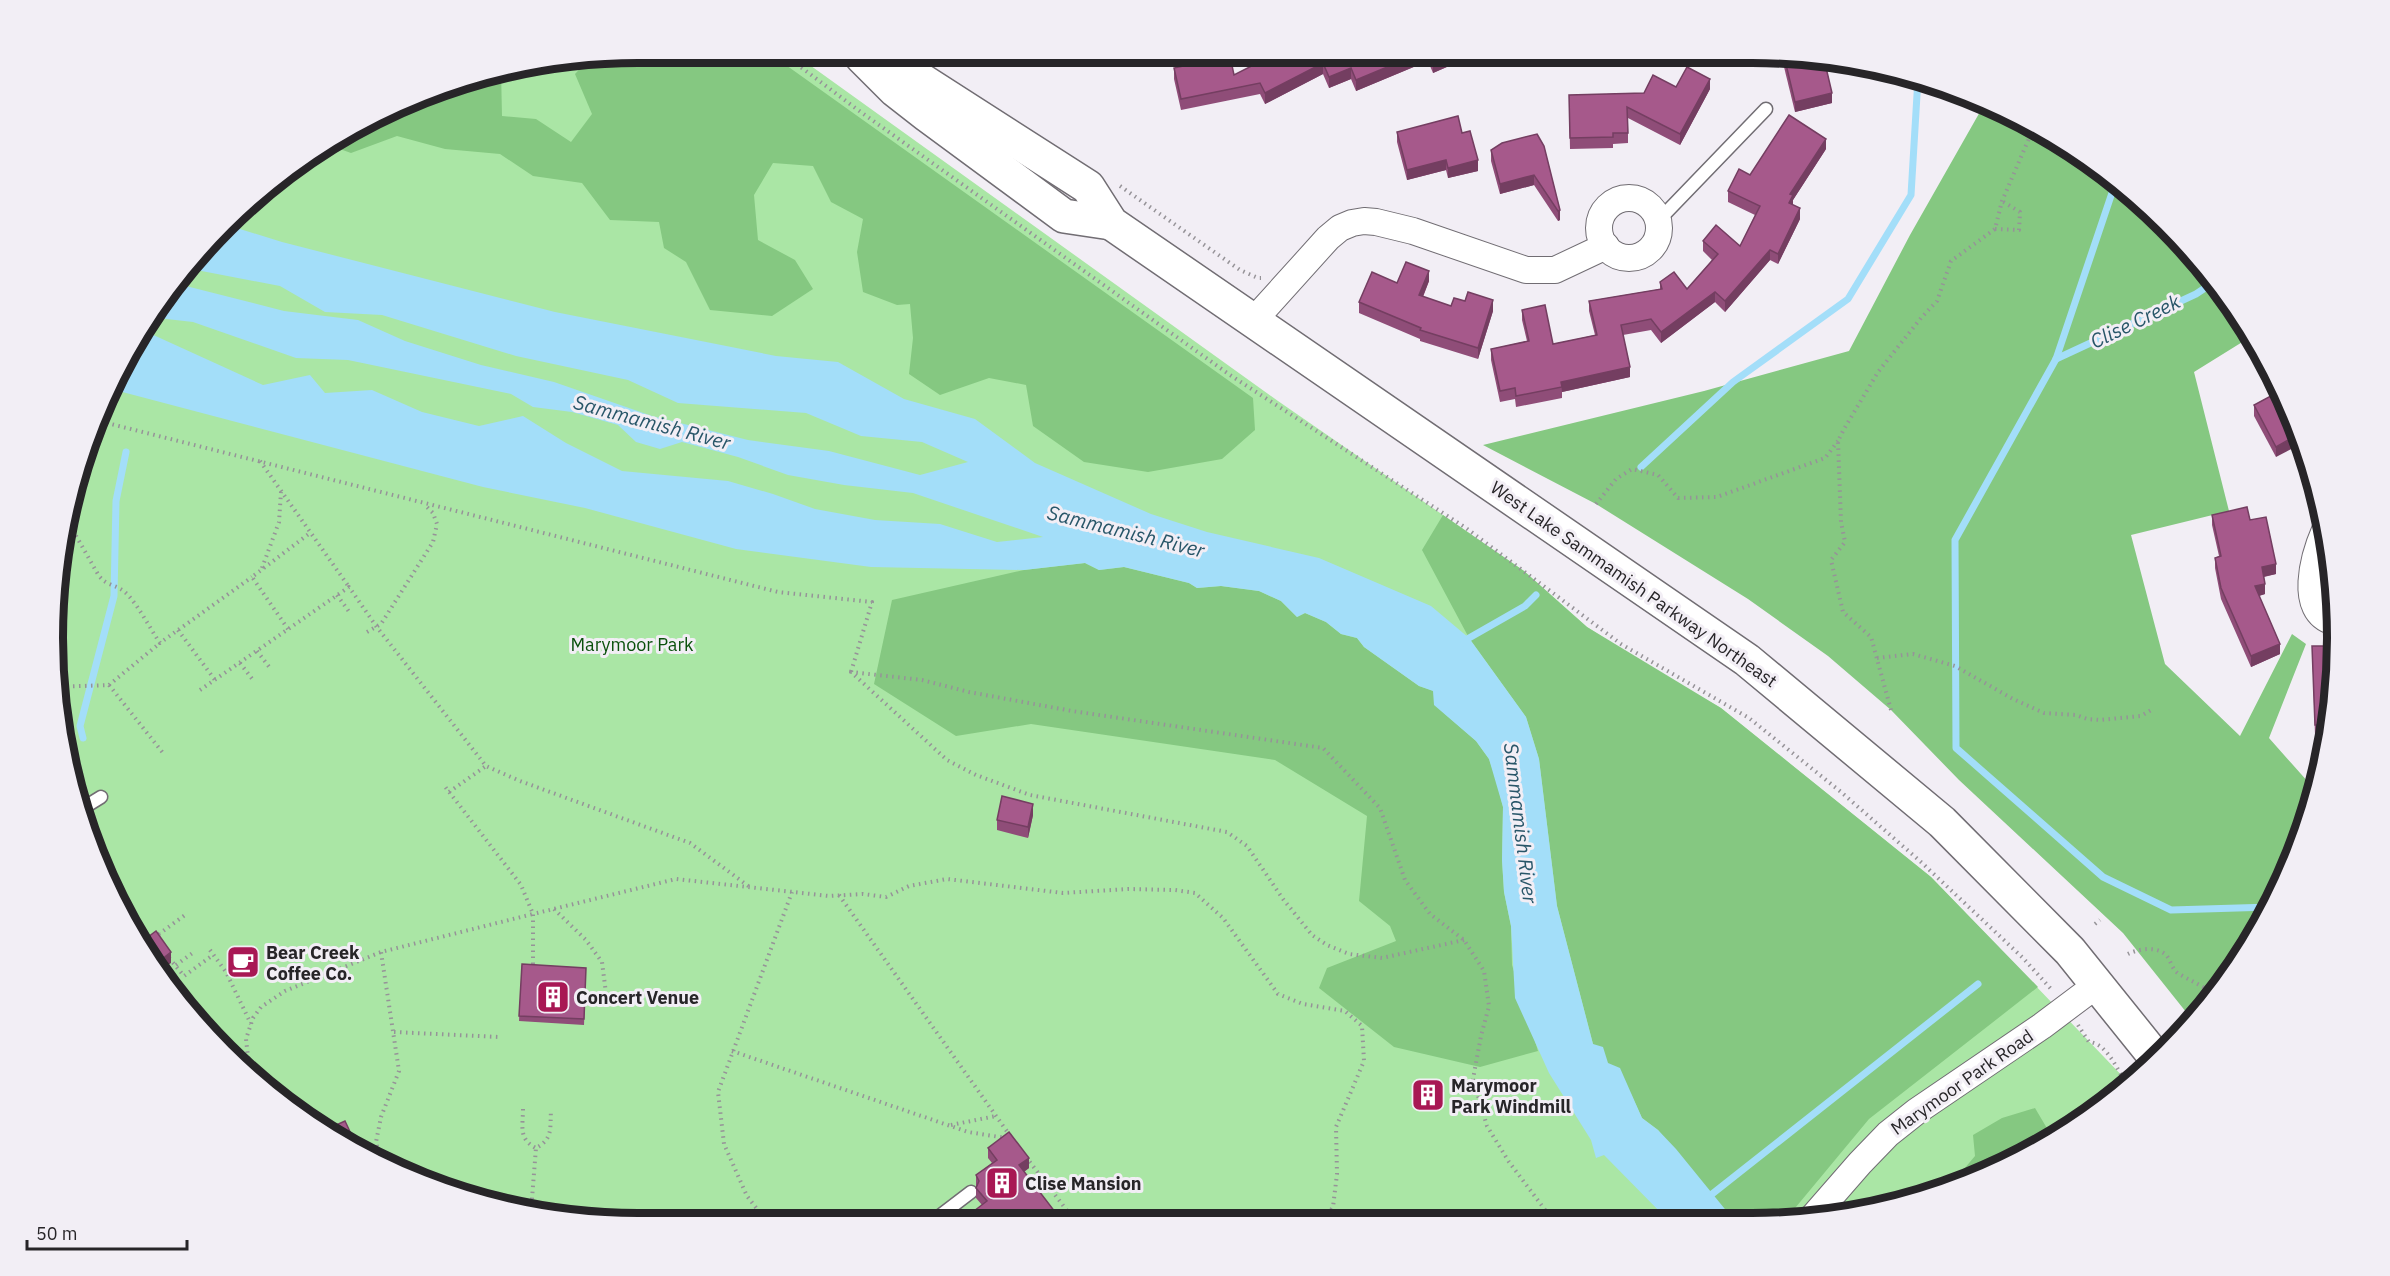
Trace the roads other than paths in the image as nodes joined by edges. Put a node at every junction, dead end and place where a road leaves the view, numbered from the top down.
1 (867, 63) edge
2 (895, 63) edge
3 (1766, 109) dead end
4 (1658, 221) junction
5 (1111, 223) junction
6 (1606, 246) junction
7 (1254, 320) junction
8 (2319, 544) edge
9 (2326, 619) edge
10 (101, 797) dead end
11 (88, 805) edge
12 (2098, 984) junction
13 (2151, 1052) edge
14 (971, 1191) dead end
15 (1820, 1209) edge
16 (943, 1213) edge

1 - 5 main road, West Lake Sammamish Parkway Northeast
2 - 5 main road, West Lake Sammamish Parkway Northeast
3 - 4 lane
4 - 6 street
4 - 6 street
5 - 7 main road, West Lake Sammamish Parkway Northeast
6 - 7 street
7 - 12 main road, West Lake Sammamish Parkway Northeast
8 - 9 street
10 - 11 lane
12 - 13 main road, West Lake Sammamish Parkway Northeast
12 - 15 street, Marymoor Park Road
14 - 16 lane

